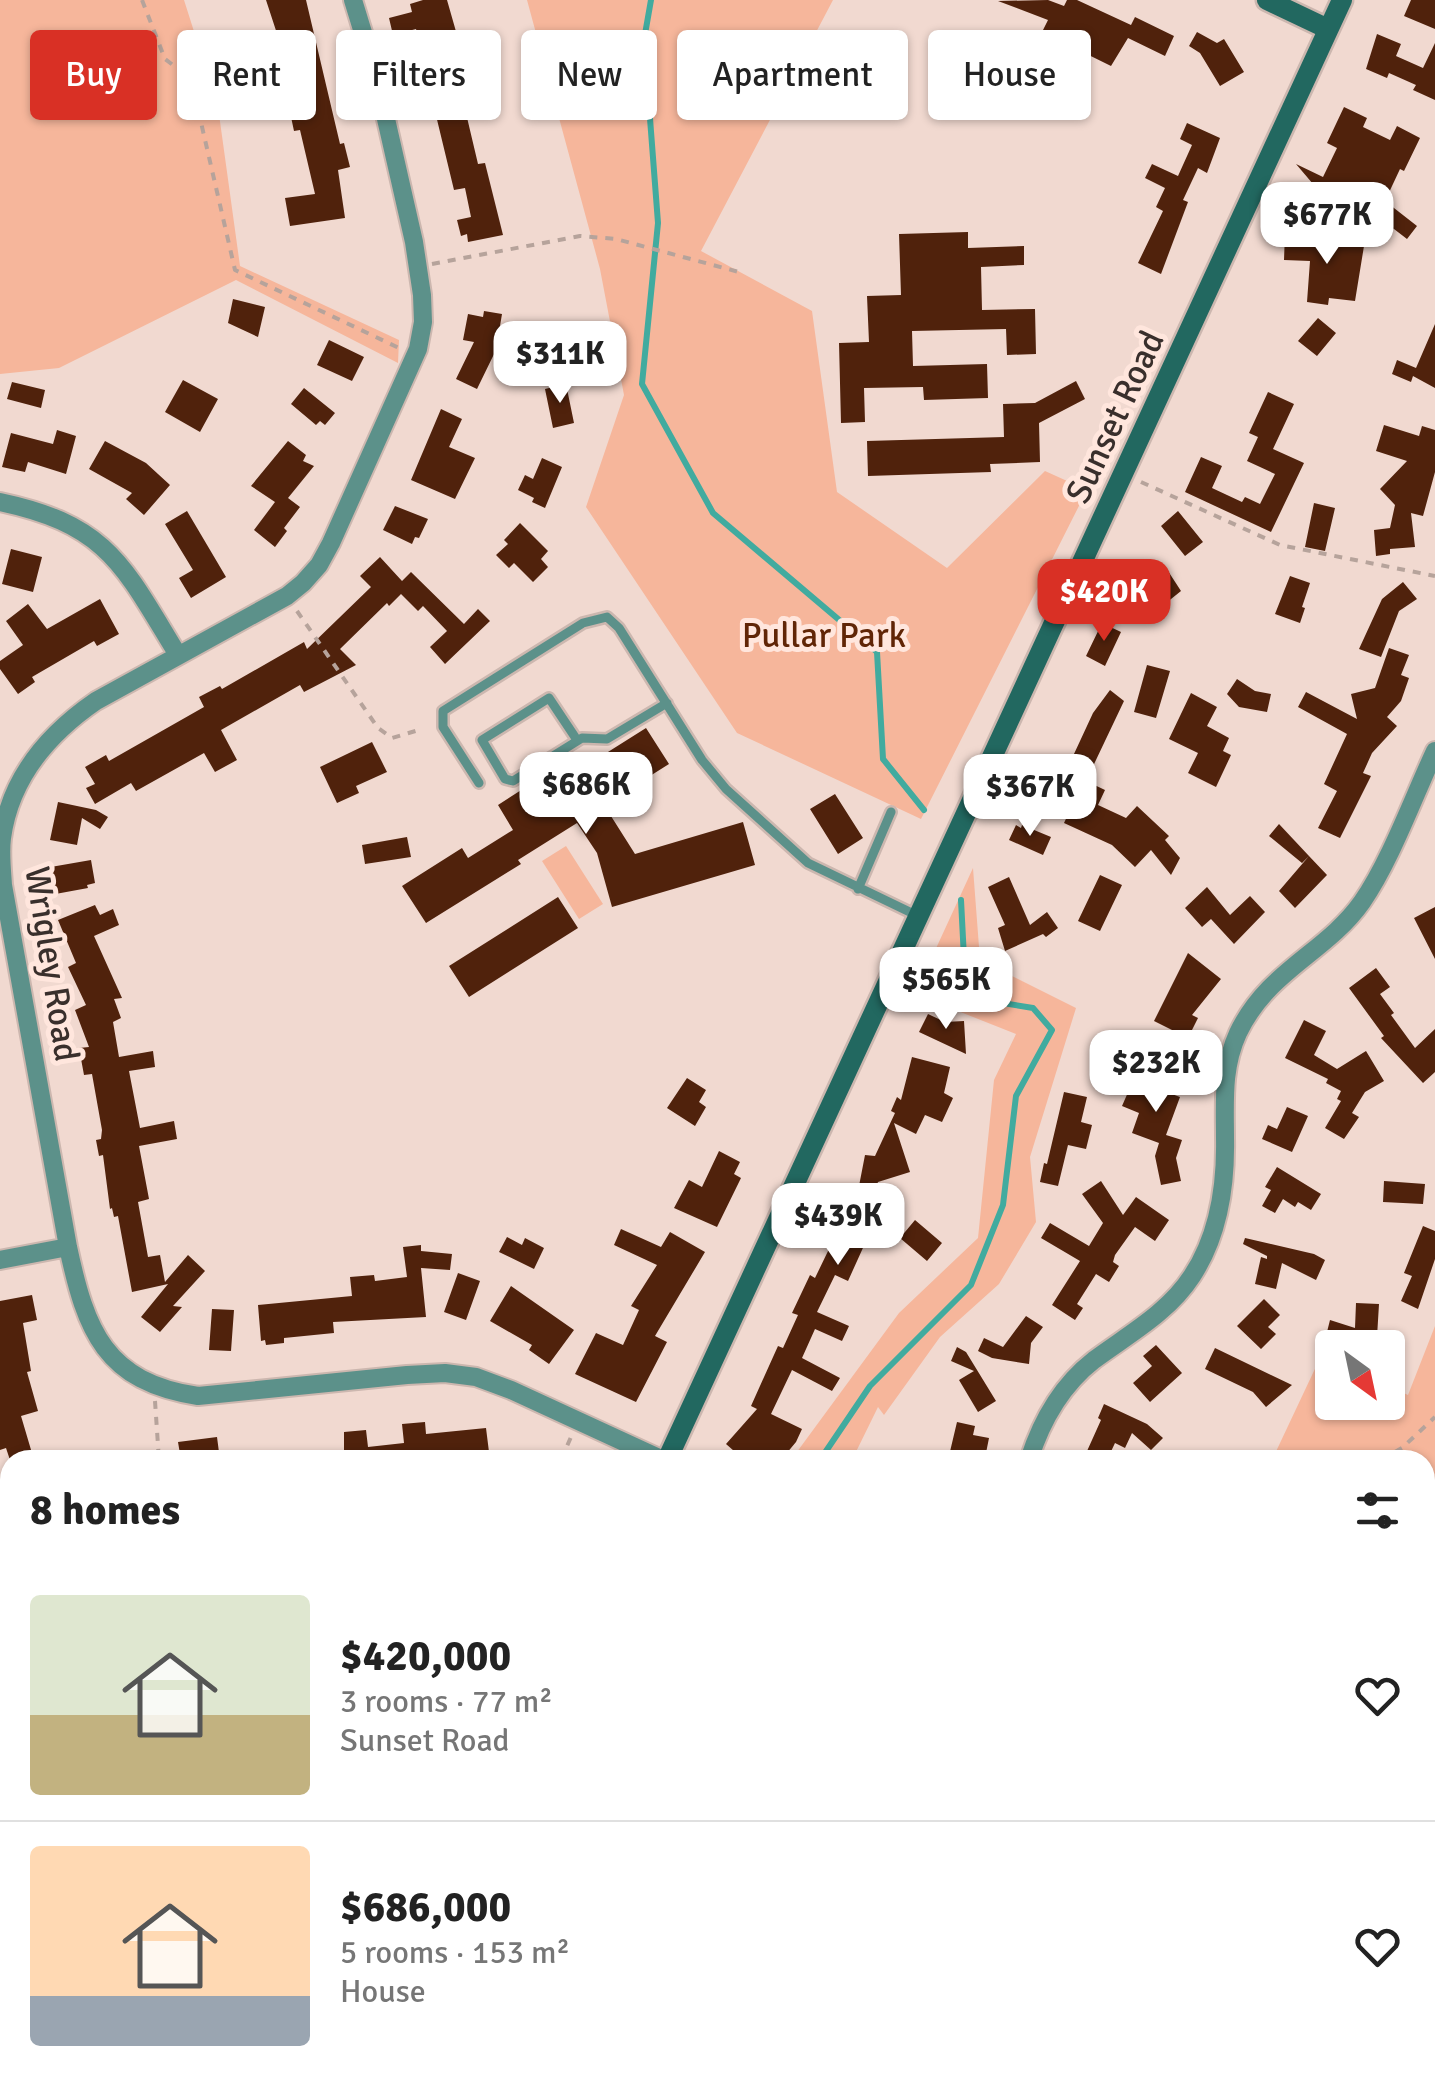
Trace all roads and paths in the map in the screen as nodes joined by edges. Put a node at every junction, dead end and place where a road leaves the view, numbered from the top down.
1 (142, 0) edge
2 (353, 0) edge
3 (1267, 0) edge
4 (1342, 0) edge
5 (1328, 29) junction
6 (418, 267) junction
7 (739, 272) dead end
8 (401, 349) dead end
9 (1124, 474) junction
10 (0, 502) edge
11 (1435, 576) edge
12 (287, 596) junction
13 (178, 656) junction
14 (667, 703) junction
15 (422, 729) dead end
16 (578, 740) junction
17 (1435, 751) edge
18 (479, 783) dead end
19 (891, 812) dead end
20 (858, 890) junction
21 (918, 916) junction
22 (68, 1247) junction
23 (0, 1260) edge
24 (158, 1387) junction
25 (1435, 1417) edge
26 (578, 1422) junction
27 (158, 1450) edge
28 (565, 1450) edge
29 (642, 1450) edge
30 (670, 1450) edge
31 (1032, 1450) edge
32 (1398, 1450) edge

1 - 8 path
2 - 6 street, Wrigley Road
3 - 5 main road
4 - 5 main road, Sunset Road
5 - 9 main road, Sunset Road
6 - 7 path
6 - 12 street, Wrigley Road
9 - 11 path
9 - 21 main road, Sunset Road
10 - 13 street
12 - 13 street, Wrigley Road
12 - 15 path
13 - 22 street, Wrigley Road
14 - 16 lane
14 - 18 lane
14 - 20 lane
16 - 16 lane
17 - 31 street
19 - 20 lane
20 - 21 lane
21 - 30 main road, Sunset Road
22 - 23 street
22 - 24 street, Wrigley Road
24 - 26 street, Wrigley Road
24 - 27 path
25 - 32 path
26 - 28 path
26 - 29 street, Wrigley Road

